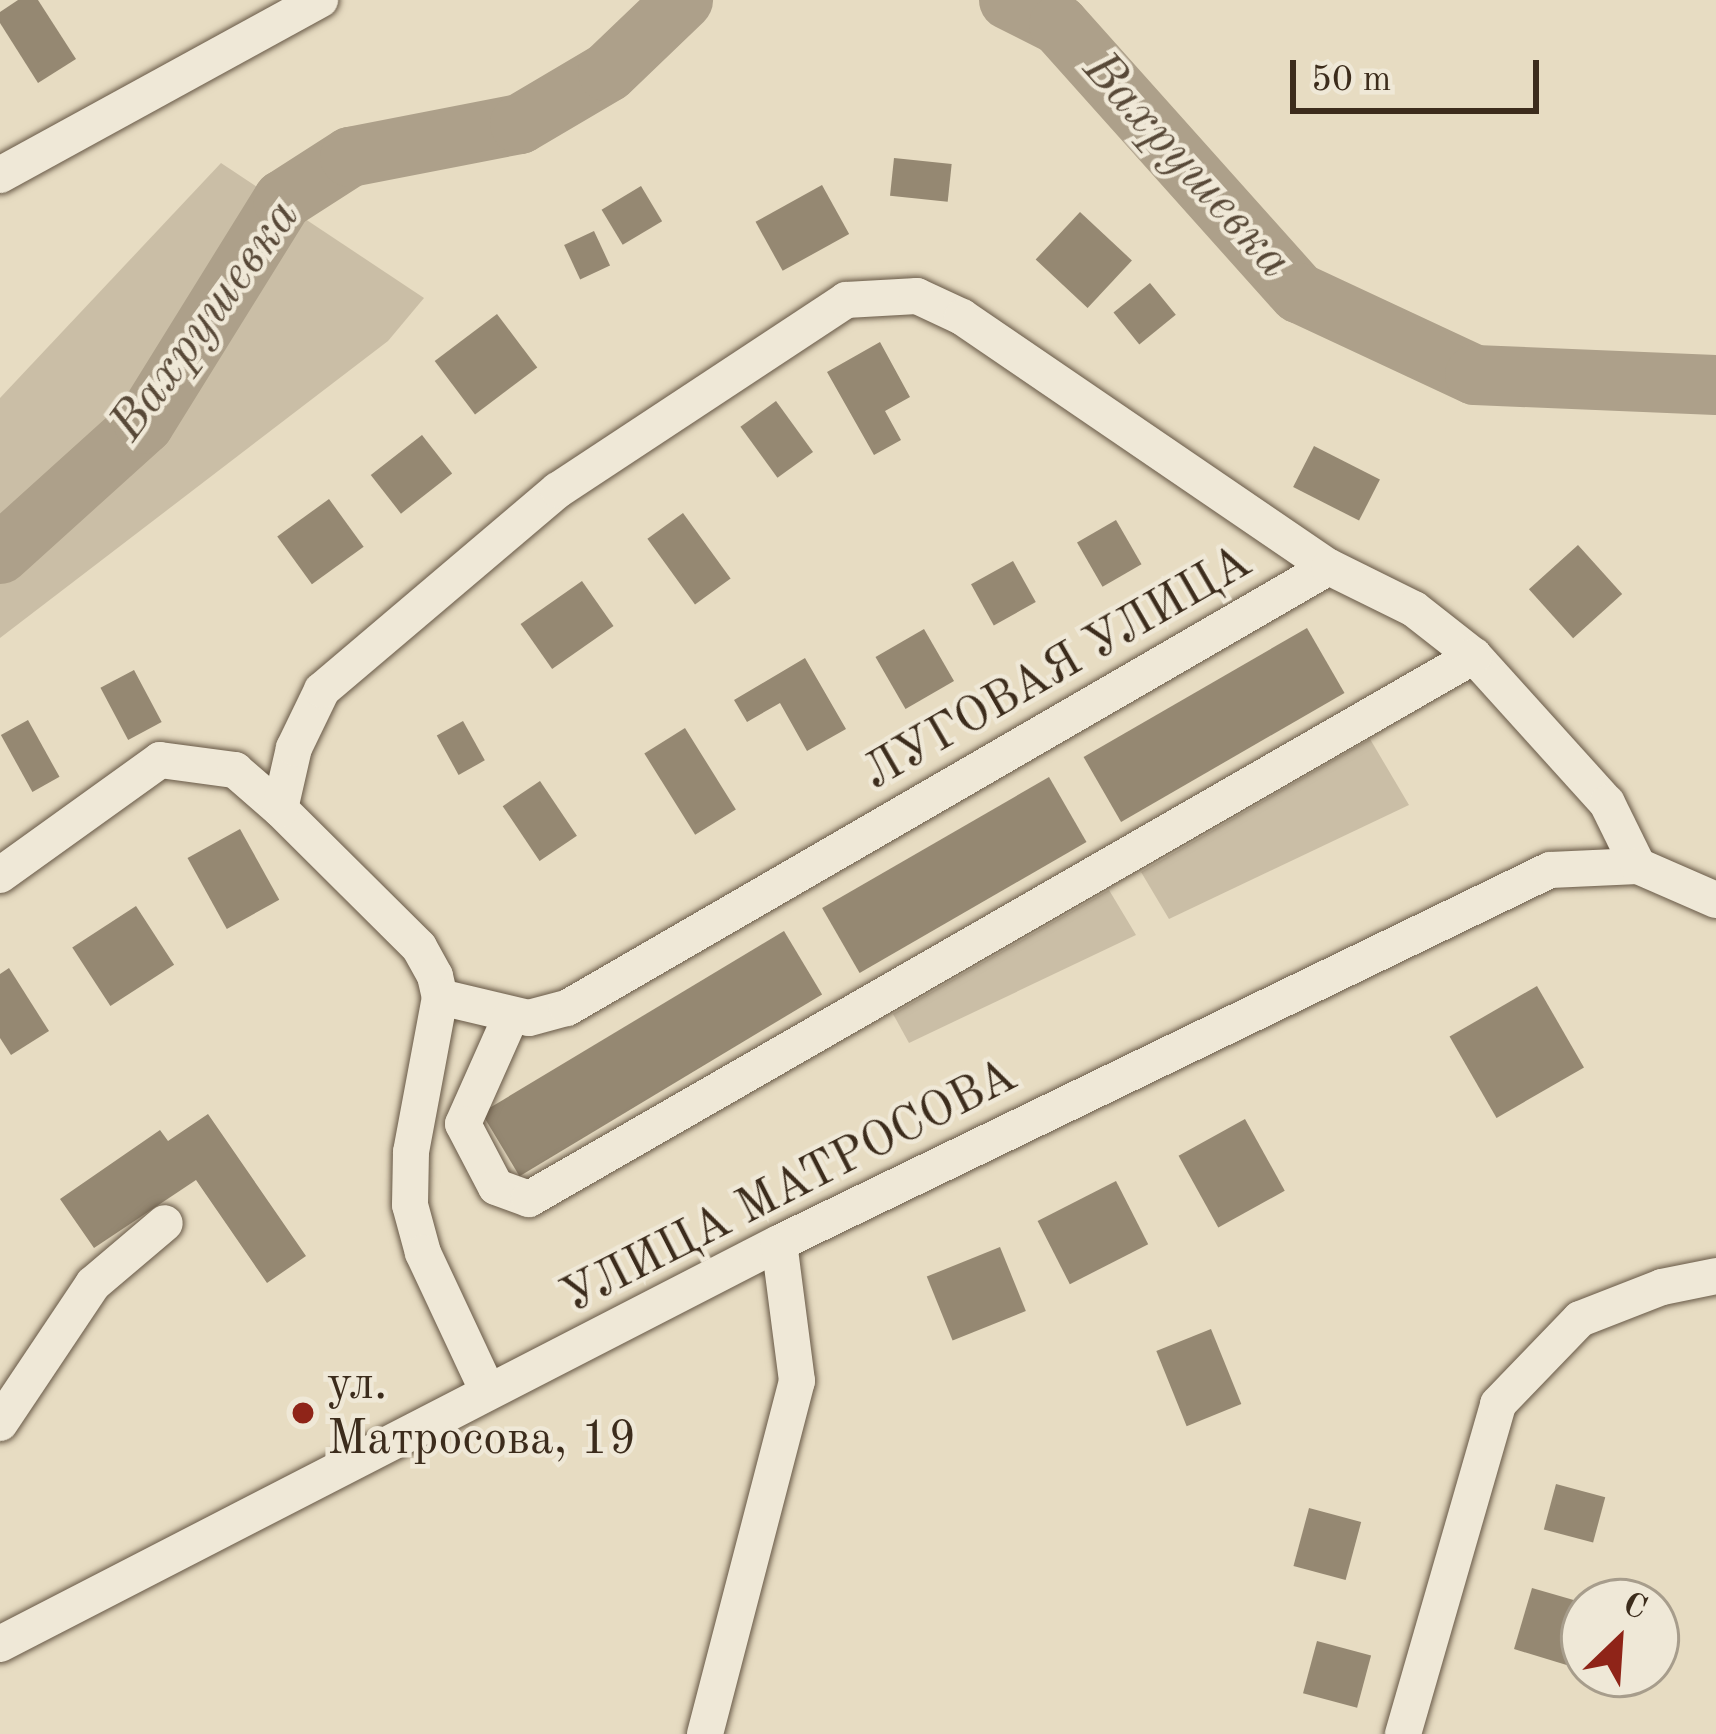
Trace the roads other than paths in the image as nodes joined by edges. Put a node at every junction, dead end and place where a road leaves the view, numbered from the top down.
1 (320, 0) edge
2 (0, 174) edge
3 (1329, 567) junction
4 (1474, 656) junction
5 (280, 809) junction
6 (1638, 866) junction
7 (0, 874) edge
8 (1716, 900) edge
9 (440, 997) junction
10 (511, 1016) junction
11 (165, 1223) dead end
12 (779, 1243) junction
13 (1716, 1276) edge
14 (488, 1391) junction
15 (0, 1424) edge
16 (0, 1644) edge
17 (705, 1734) edge
18 (1403, 1734) edge

1 - 2 street
3 - 4 street, ЛУГОВАЯ УЛИЦА
3 - 5 street
3 - 10 street, ЛУГОВАЯ УЛИЦА
4 - 6 street, ЛУГОВАЯ УЛИЦА
4 - 10 street
5 - 7 street
5 - 9 street
6 - 8 street
6 - 12 street, УЛИЦА МАТРОСОВА
9 - 10 street, ЛУГОВАЯ УЛИЦА
9 - 14 street
11 - 15 street
12 - 14 street, УЛИЦА МАТРОСОВА
12 - 17 street
13 - 18 street
14 - 16 street, УЛИЦА МАТРОСОВА

